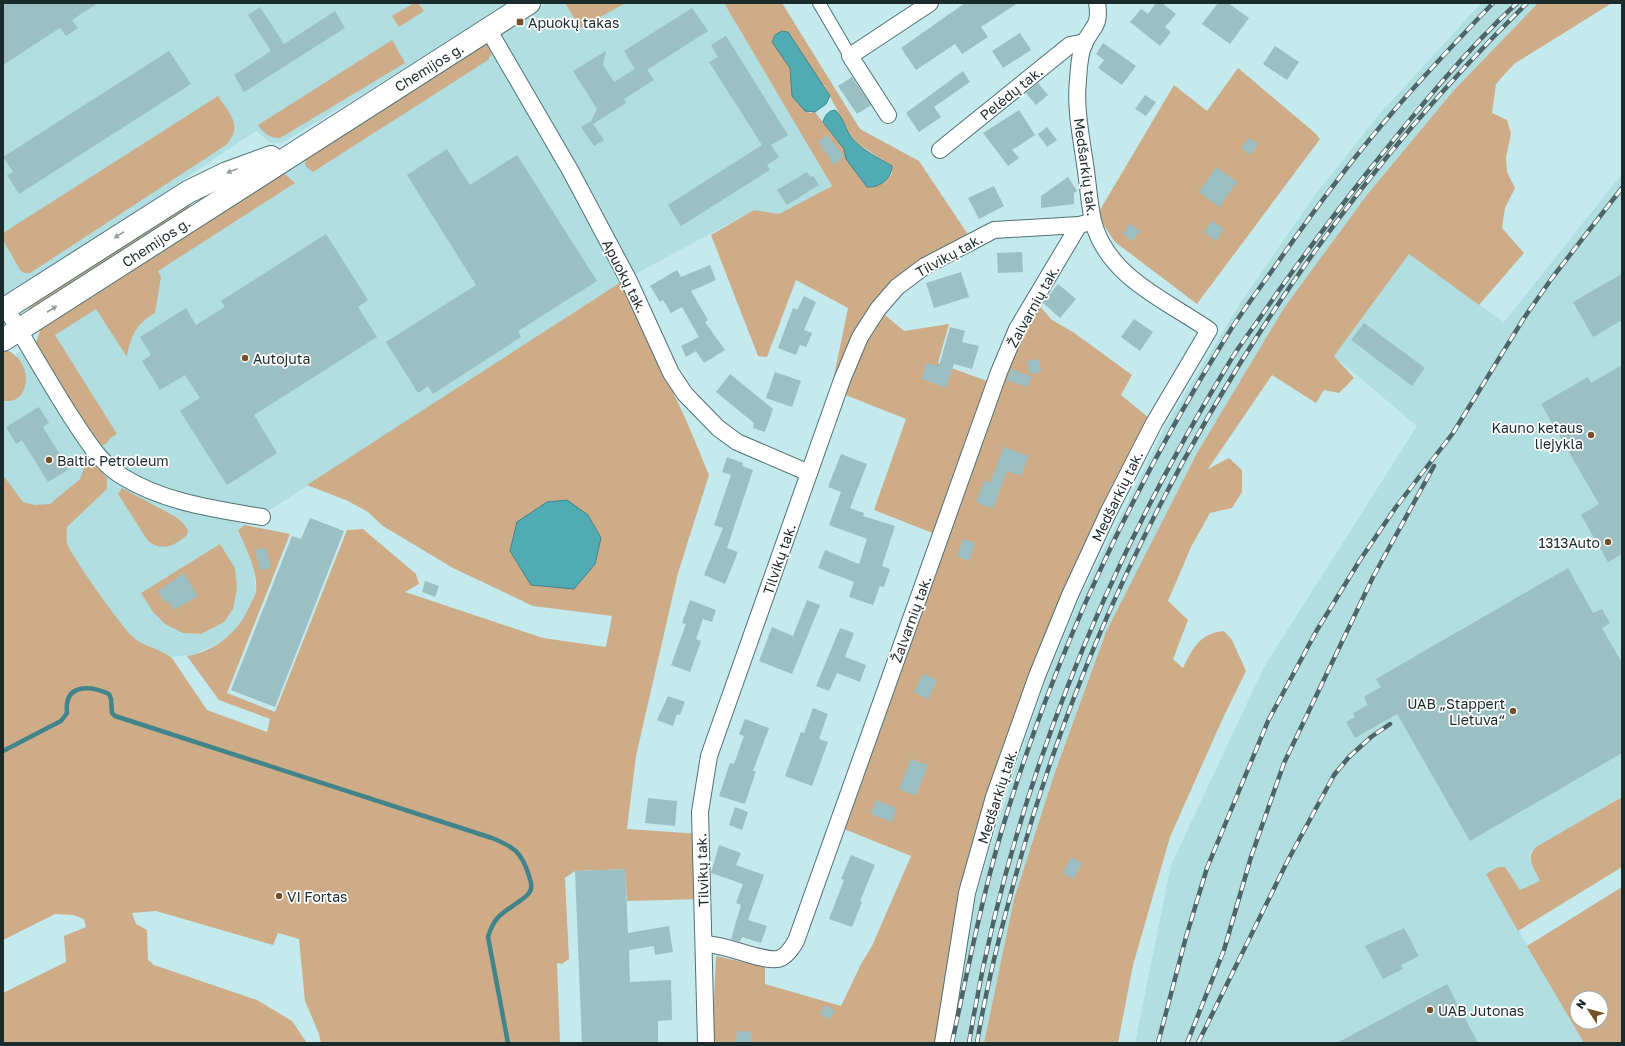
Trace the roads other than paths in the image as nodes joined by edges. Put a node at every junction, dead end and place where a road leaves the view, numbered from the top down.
1 (530, 3) edge
2 (819, 3) edge
3 (930, 3) edge
4 (1098, 3) edge
5 (488, 29) junction
6 (1084, 45) junction
7 (850, 56) junction
8 (888, 115) dead end
9 (308, 144) junction
10 (940, 150) dead end
11 (1086, 223) junction
12 (4, 309) edge
13 (11, 335) edge
14 (809, 474) junction
15 (262, 517) dead end
16 (704, 944) junction
17 (706, 1043) edge
18 (942, 1043) edge

1 - 5 main road, Chemijos g.
2 - 7 street
3 - 7 street
4 - 6 street, Medšarkių tak.
5 - 9 main road, Chemijos g.
5 - 14 street, Apuokų tak.
6 - 10 street, Pelėdų tak.
6 - 11 street, Medšarkių tak.
7 - 8 street
9 -> 12 main road, Chemijos g.
13 -> 9 main road, Chemijos g.
11 - 14 street, Tilvikų tak.
11 - 16 street, Žalvarnių tak.
11 - 18 street, Medšarkių tak.
12 - 13 street
13 - 15 street
14 - 16 street, Tilvikų tak.
16 - 17 street, Tilvikų tak.

